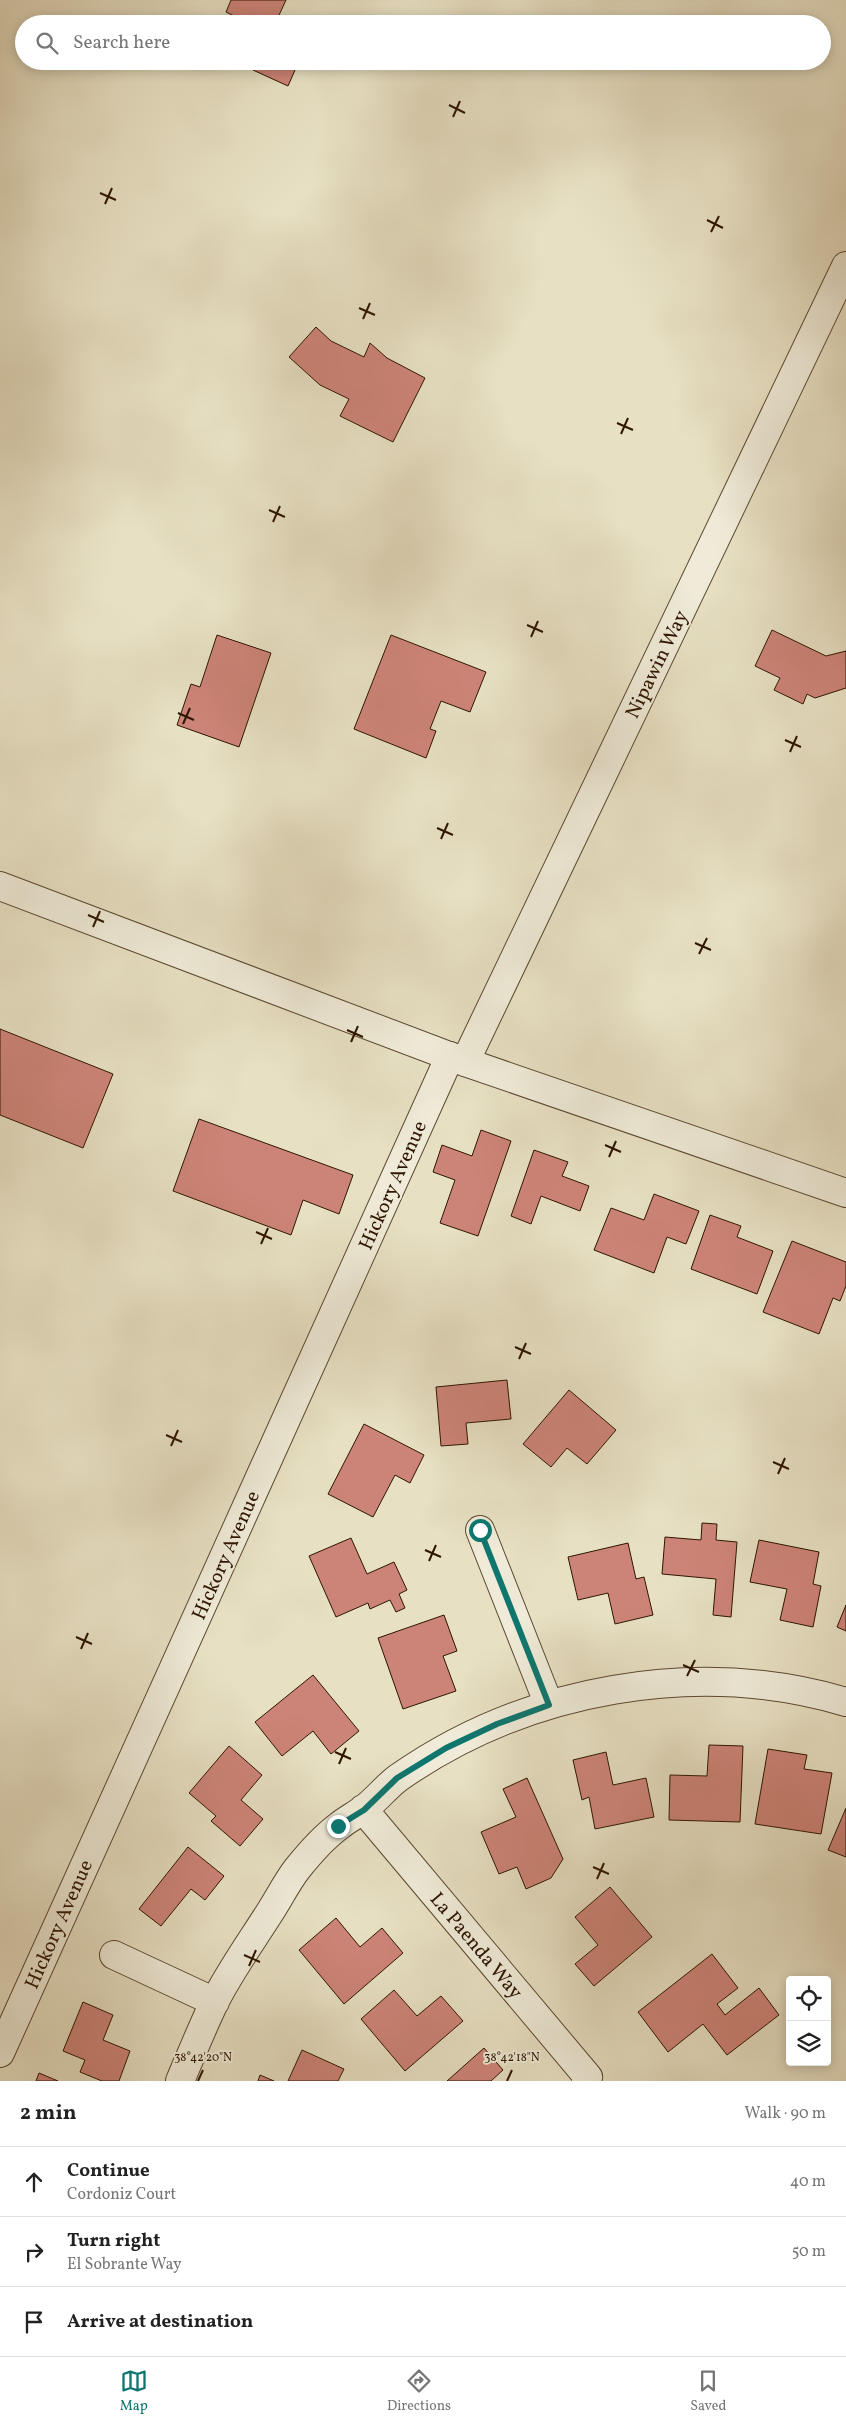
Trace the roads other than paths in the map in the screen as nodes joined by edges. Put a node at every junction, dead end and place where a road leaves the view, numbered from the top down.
1 (846, 266) edge
2 (0, 886) edge
3 (457, 1059) junction
4 (846, 1193) edge
5 (480, 1530) dead end
6 (846, 1702) edge
7 (549, 1705) junction
8 (364, 1810) junction
9 (114, 1955) dead end
10 (215, 2002) junction
11 (0, 2053) edge
12 (180, 2081) edge
13 (586, 2081) edge

1 - 3 street, Nipawin Way
2 - 3 street
3 - 4 street
3 - 11 street, Hickory Avenue
5 - 7 street
6 - 7 street
7 - 8 street
8 - 10 street
8 - 13 street, La Paenda Way
9 - 10 street
10 - 12 street

